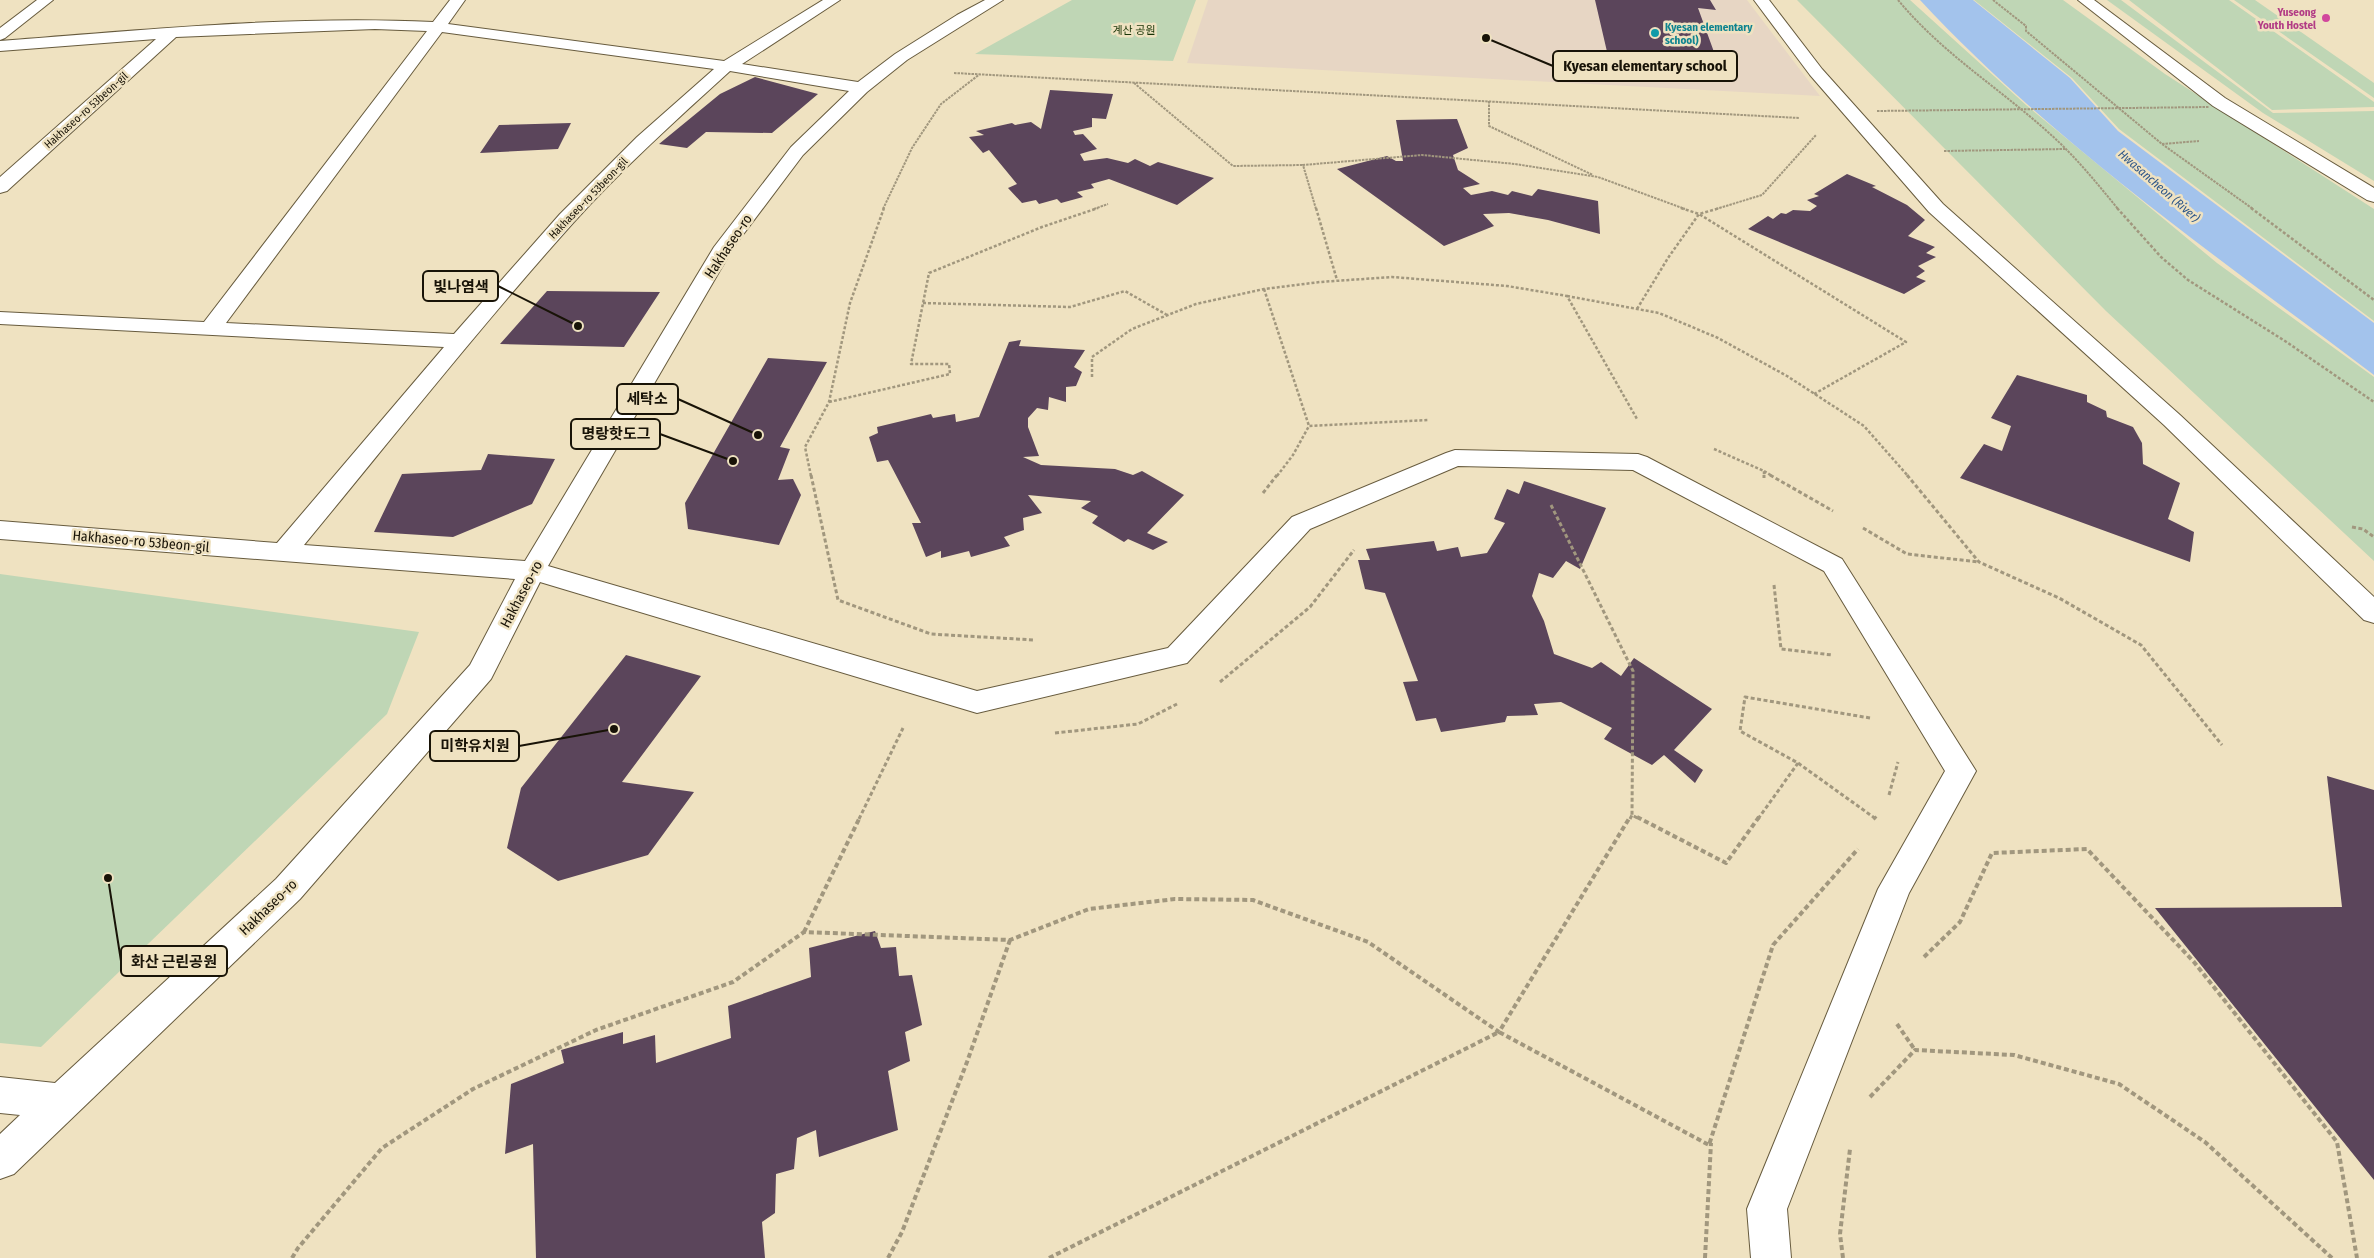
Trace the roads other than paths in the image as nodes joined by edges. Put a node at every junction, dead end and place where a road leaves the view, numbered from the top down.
1 (46, 0) edge
2 (458, 0) edge
3 (833, 0) edge
4 (996, 0) edge
5 (1761, 0) edge
6 (2084, 0) edge
7 (436, 27) junction
8 (172, 32) junction
9 (0, 35) edge
10 (0, 46) edge
11 (727, 66) junction
12 (861, 88) junction
13 (0, 188) edge
14 (2374, 196) edge
15 (0, 318) edge
16 (210, 329) junction
17 (460, 341) junction
18 (0, 530) edge
19 (283, 553) junction
20 (532, 572) junction
21 (2374, 613) edge
22 (0, 1095) edge
23 (60, 1102) junction
24 (0, 1160) edge
25 (1771, 1258) edge

1 - 9 street
2 - 7 street
3 - 11 street, Hakhaseo-ro 53beon-gil
4 - 12 street, Hakhaseo-ro
5 - 21 street
6 - 14 street
7 - 8 street
7 - 11 street
7 - 16 street
8 - 10 street
8 - 13 street, Hakhaseo-ro 53beon-gil
11 - 12 street
11 - 17 street, Hakhaseo-ro 53beon-gil
12 - 20 street, Hakhaseo-ro
15 - 16 street
16 - 17 street
17 - 19 street, Hakhaseo-ro 53beon-gil
18 - 19 street, Hakhaseo-ro 53beon-gil
19 - 20 street, Hakhaseo-ro 53beon-gil
20 - 23 street, Hakhaseo-ro
20 - 25 street, Hakhaseo-ro 53beon-gil
22 - 23 street
23 - 24 street, Hakhaseo-ro

